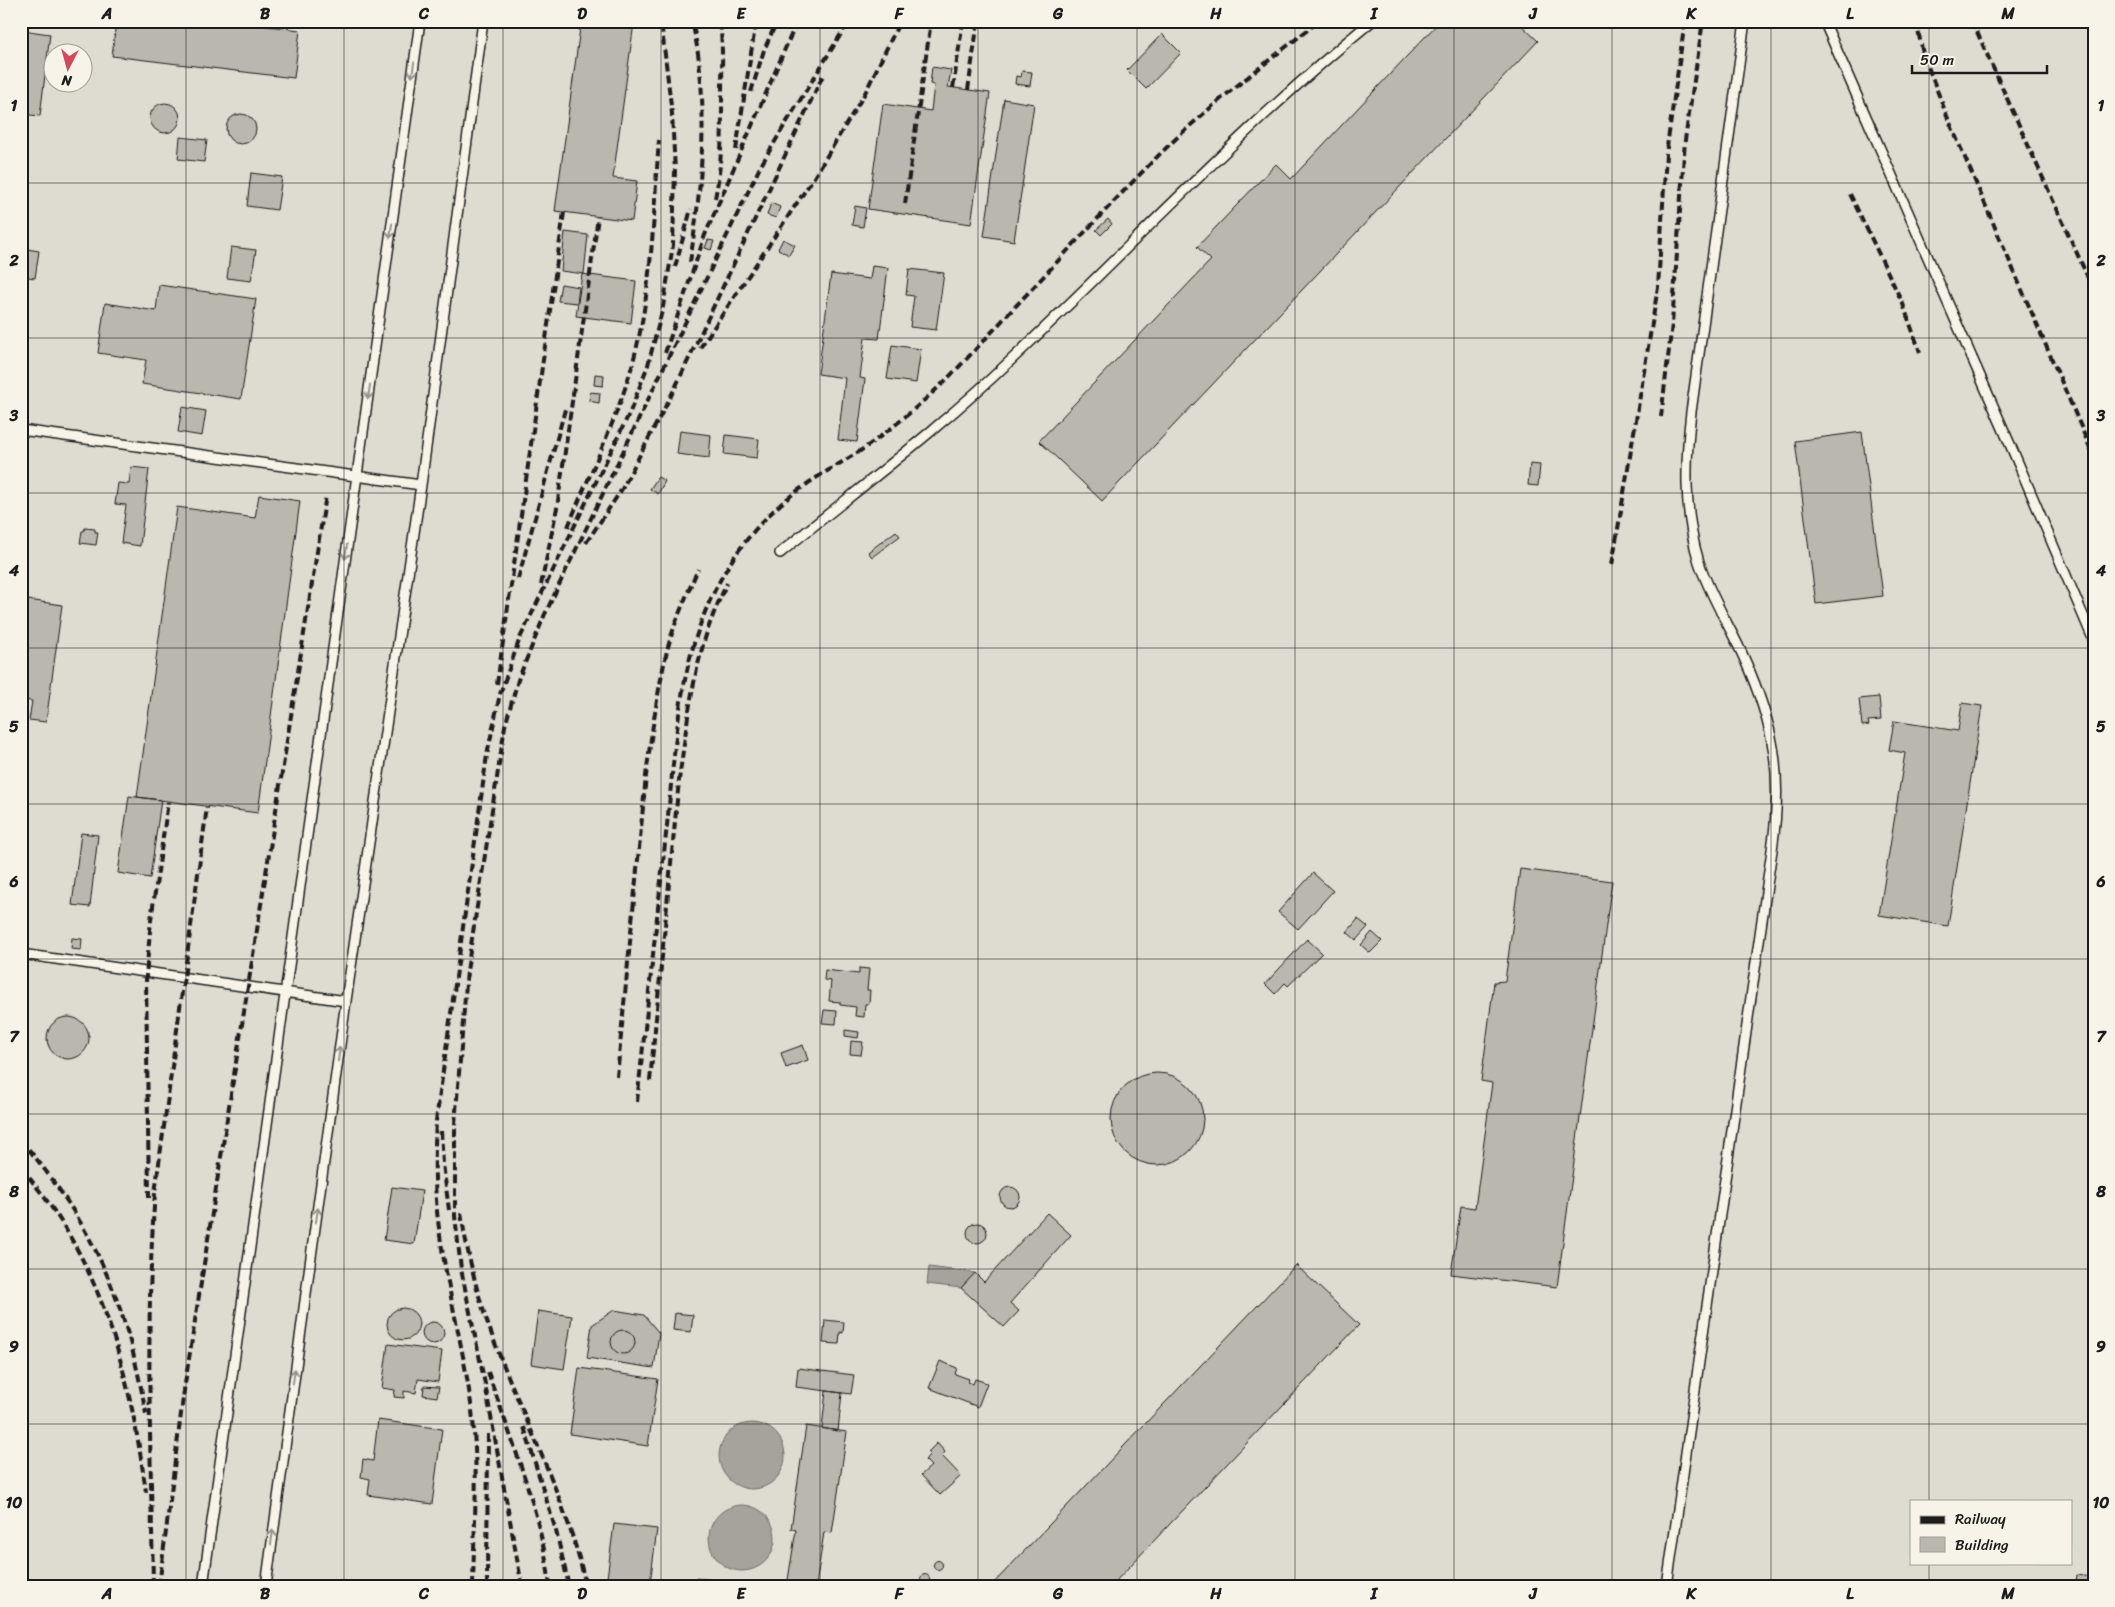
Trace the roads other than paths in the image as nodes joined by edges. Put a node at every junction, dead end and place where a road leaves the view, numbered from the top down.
1 (420, 21) edge
2 (483, 21) edge
3 (1372, 21) edge
4 (1745, 21) edge
5 (1824, 21) edge
6 (21, 430) edge
7 (357, 476) junction
8 (421, 485) junction
9 (780, 553) dead end
10 (2094, 641) edge
11 (21, 954) edge
12 (284, 991) junction
13 (346, 1000) junction
14 (203, 1586) edge
15 (266, 1586) edge
16 (1668, 1586) edge

1 -> 7 lane
2 - 8 lane
3 - 9 lane
4 - 16 lane
5 - 10 lane
6 - 7 lane
7 - 8 lane
7 -> 12 lane
8 - 13 lane
11 - 12 lane
12 - 13 lane
12 - 14 lane
15 -> 13 lane

